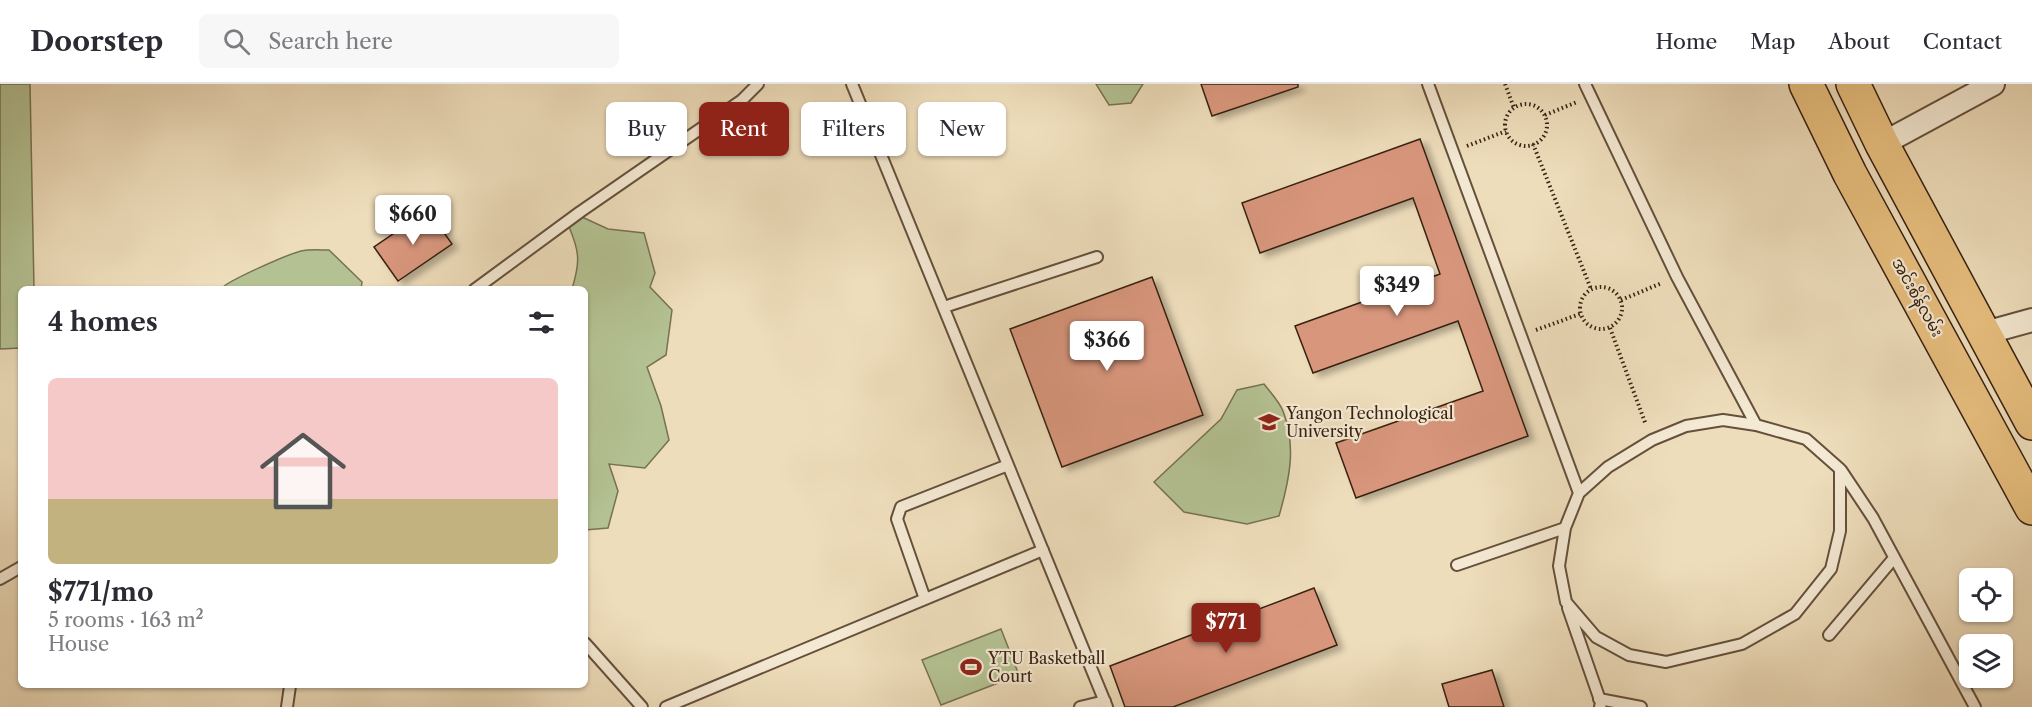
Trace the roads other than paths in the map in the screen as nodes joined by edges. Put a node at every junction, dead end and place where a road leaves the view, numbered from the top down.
1 (758, 84) edge
2 (852, 84) edge
3 (1428, 84) edge
4 (1585, 84) edge
5 (1806, 84) edge
6 (1853, 84) edge
7 (1993, 84) edge
8 (1882, 144) junction
9 (1097, 257) dead end
10 (479, 286) edge
11 (944, 307) junction
12 (2032, 320) edge
13 (1985, 333) junction
14 (2032, 423) edge
15 (1756, 425) junction
16 (1008, 465) junction
17 (1840, 470) junction
18 (1579, 493) junction
19 (2032, 508) edge
20 (1565, 528) junction
21 (1043, 550) junction
22 (1894, 558) junction
23 (1457, 565) dead end
24 (18, 569) edge
25 (0, 579) edge
26 (925, 599) junction
27 (1566, 602) junction
28 (1829, 635) dead end
29 (588, 646) edge
30 (290, 688) edge
31 (1600, 703) edge
32 (1106, 704) edge
33 (287, 707) edge
34 (642, 707) edge
35 (666, 707) edge
36 (1080, 707) edge
37 (1641, 707) edge
38 (1975, 707) edge

1 - 10 lane
2 - 11 lane
3 - 18 lane
4 - 15 lane
5 - 19 main road, အင်းစိန်လမ်း
6 - 8 main road
7 - 8 street
8 - 13 main road
9 - 11 lane
11 - 16 lane
12 - 13 street
13 - 14 main road
15 - 17 lane
15 - 18 lane
16 - 21 lane
16 - 26 lane
17 - 22 lane
17 - 27 lane
18 - 20 lane
20 - 23 lane
20 - 27 lane
21 - 26 lane
21 - 32 lane
22 - 28 lane
22 - 38 lane
24 - 25 lane
26 - 35 lane
27 - 31 lane
29 - 34 lane
30 - 33 lane
31 - 37 lane
32 - 36 lane

